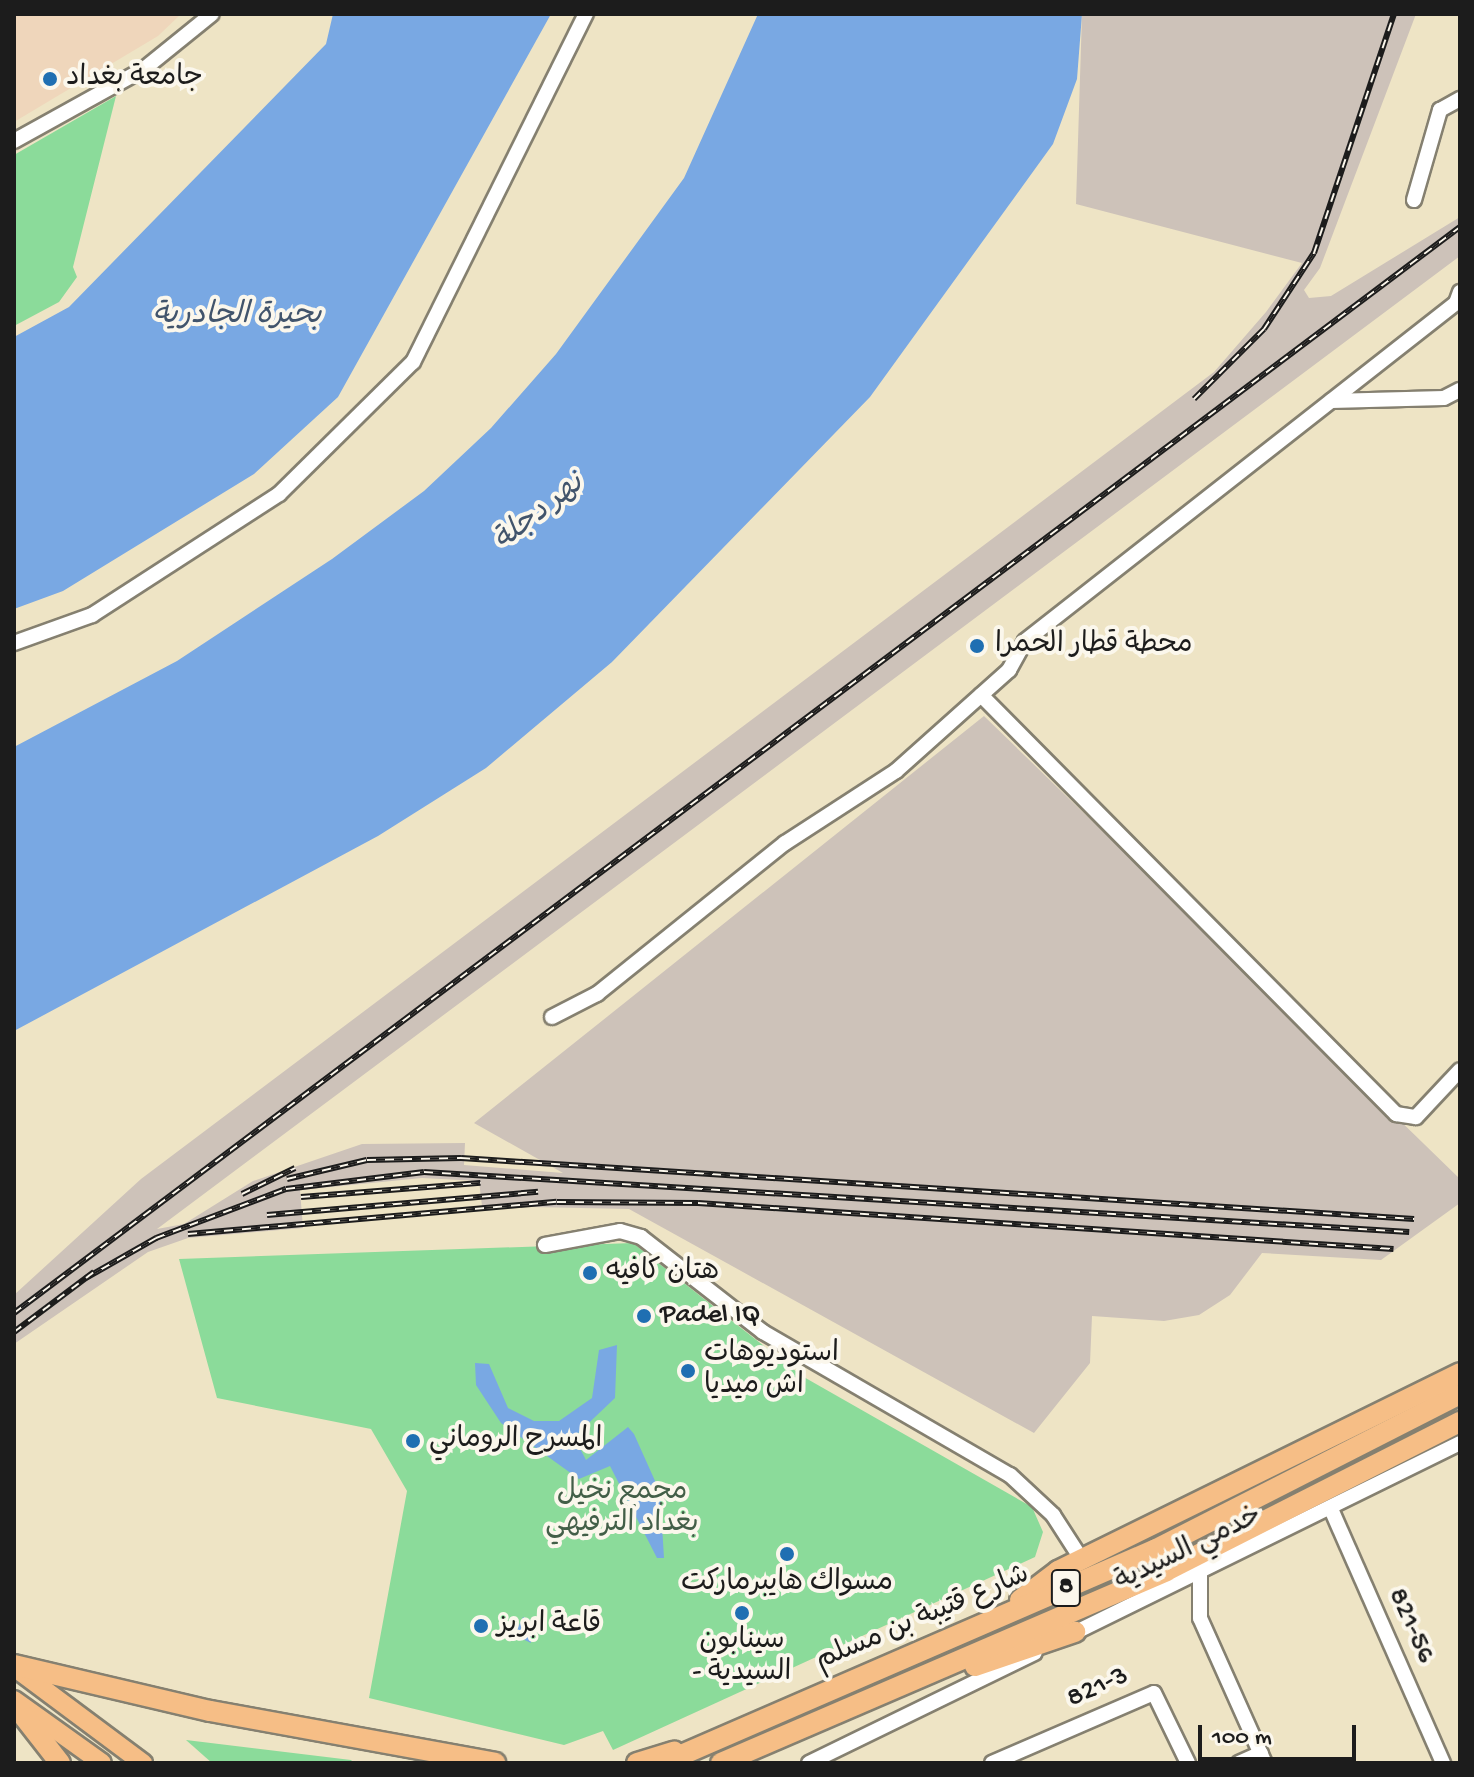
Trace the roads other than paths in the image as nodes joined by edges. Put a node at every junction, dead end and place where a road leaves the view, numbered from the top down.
1 (212, 14) edge
2 (586, 14) edge
3 (1460, 99) edge
4 (14, 141) edge
5 (1414, 200) dead end
6 (1459, 302) edge
7 (1460, 390) edge
8 (1330, 401) junction
9 (14, 643) edge
10 (981, 695) junction
11 (552, 1017) dead end
12 (1460, 1070) edge
13 (545, 1245) dead end
14 (1460, 1373) edge
15 (1460, 1394) edge
16 (1460, 1422) edge
17 (1460, 1444) edge
18 (1331, 1509) junction
19 (1082, 1560) junction
20 (1200, 1575) junction
21 (1164, 1591) junction
22 (1010, 1612) junction
23 (1200, 1618) junction
24 (1075, 1632) junction
25 (14, 1666) edge
26 (955, 1667) junction
27 (14, 1702) edge
28 (708, 1741) junction
29 (1263, 1758) edge
30 (60, 1763) edge
31 (102, 1763) edge
32 (143, 1763) edge
33 (495, 1763) edge
34 (637, 1763) edge
35 (663, 1763) edge
36 (721, 1763) edge
37 (809, 1763) edge
38 (992, 1763) edge
39 (1188, 1763) edge
40 (1239, 1763) edge
41 (1443, 1763) edge

1 - 4 street
2 - 9 street
3 - 5 street
6 - 8 street
7 - 8 street
8 - 10 street
10 - 11 street
10 - 12 street
13 - 19 street
14 - 19 highway
15 - 22 highway, شارع قتيبة بن مسلم / 8
16 - 26 highway, شارع قتيبة بن مسلم / 8
17 - 18 street, خدمي السيدية
18 - 20 street, خدمي السيدية
18 - 41 street, 821-56
19 - 22 highway
20 - 21 street, خدمي السيدية
20 - 23 street
21 - 23 street
21 - 24 street, خدمي السيدية
22 - 28 highway, شارع قتيبة بن مسلم / 8
23 - 29 street
24 - 26 highway
24 - 37 street, خدمي السيدية
25 - 32 main road
25 - 33 highway
26 - 36 highway, شارع قتيبة بن مسلم / 8
27 - 30 highway
27 - 31 main road
28 - 34 highway
28 - 35 highway, شارع قتيبة بن مسلم / 8
29 - 40 street
38 - 39 street, 821-3

